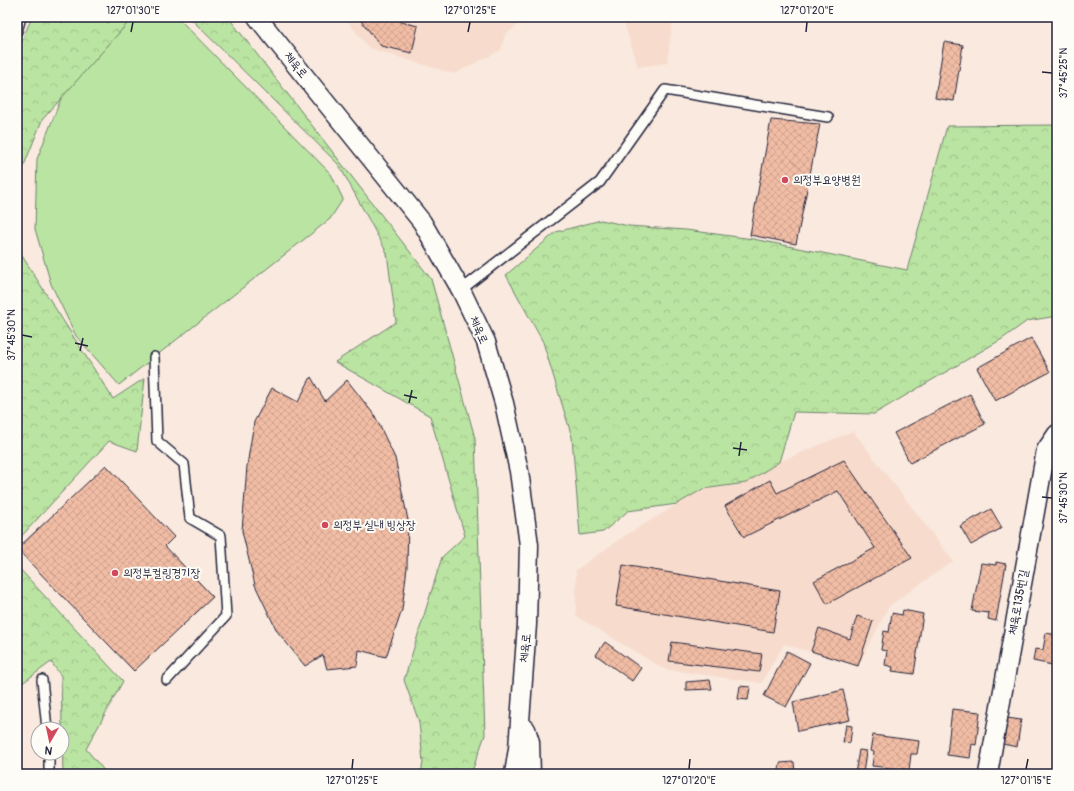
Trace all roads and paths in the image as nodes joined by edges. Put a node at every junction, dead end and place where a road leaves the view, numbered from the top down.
1 (21, 17) edge
2 (257, 17) edge
3 (17, 31) edge
4 (828, 117) dead end
5 (461, 290) junction
6 (154, 357) dead end
7 (1057, 434) edge
8 (42, 680) dead end
9 (167, 680) dead end
10 (521, 709) junction
11 (46, 721) edge
12 (49, 761) edge
13 (50, 774) edge
14 (505, 774) edge
15 (514, 774) edge
16 (531, 774) edge
17 (988, 774) edge

1 - 3 lane
2 - 5 street, 체육로
4 - 5 lane
5 - 10 street, 체육로
6 - 9 lane
7 - 17 street, 체육로135번길
8 - 11 lane
10 - 14 street
10 - 15 street
10 - 16 street
12 - 13 lane

